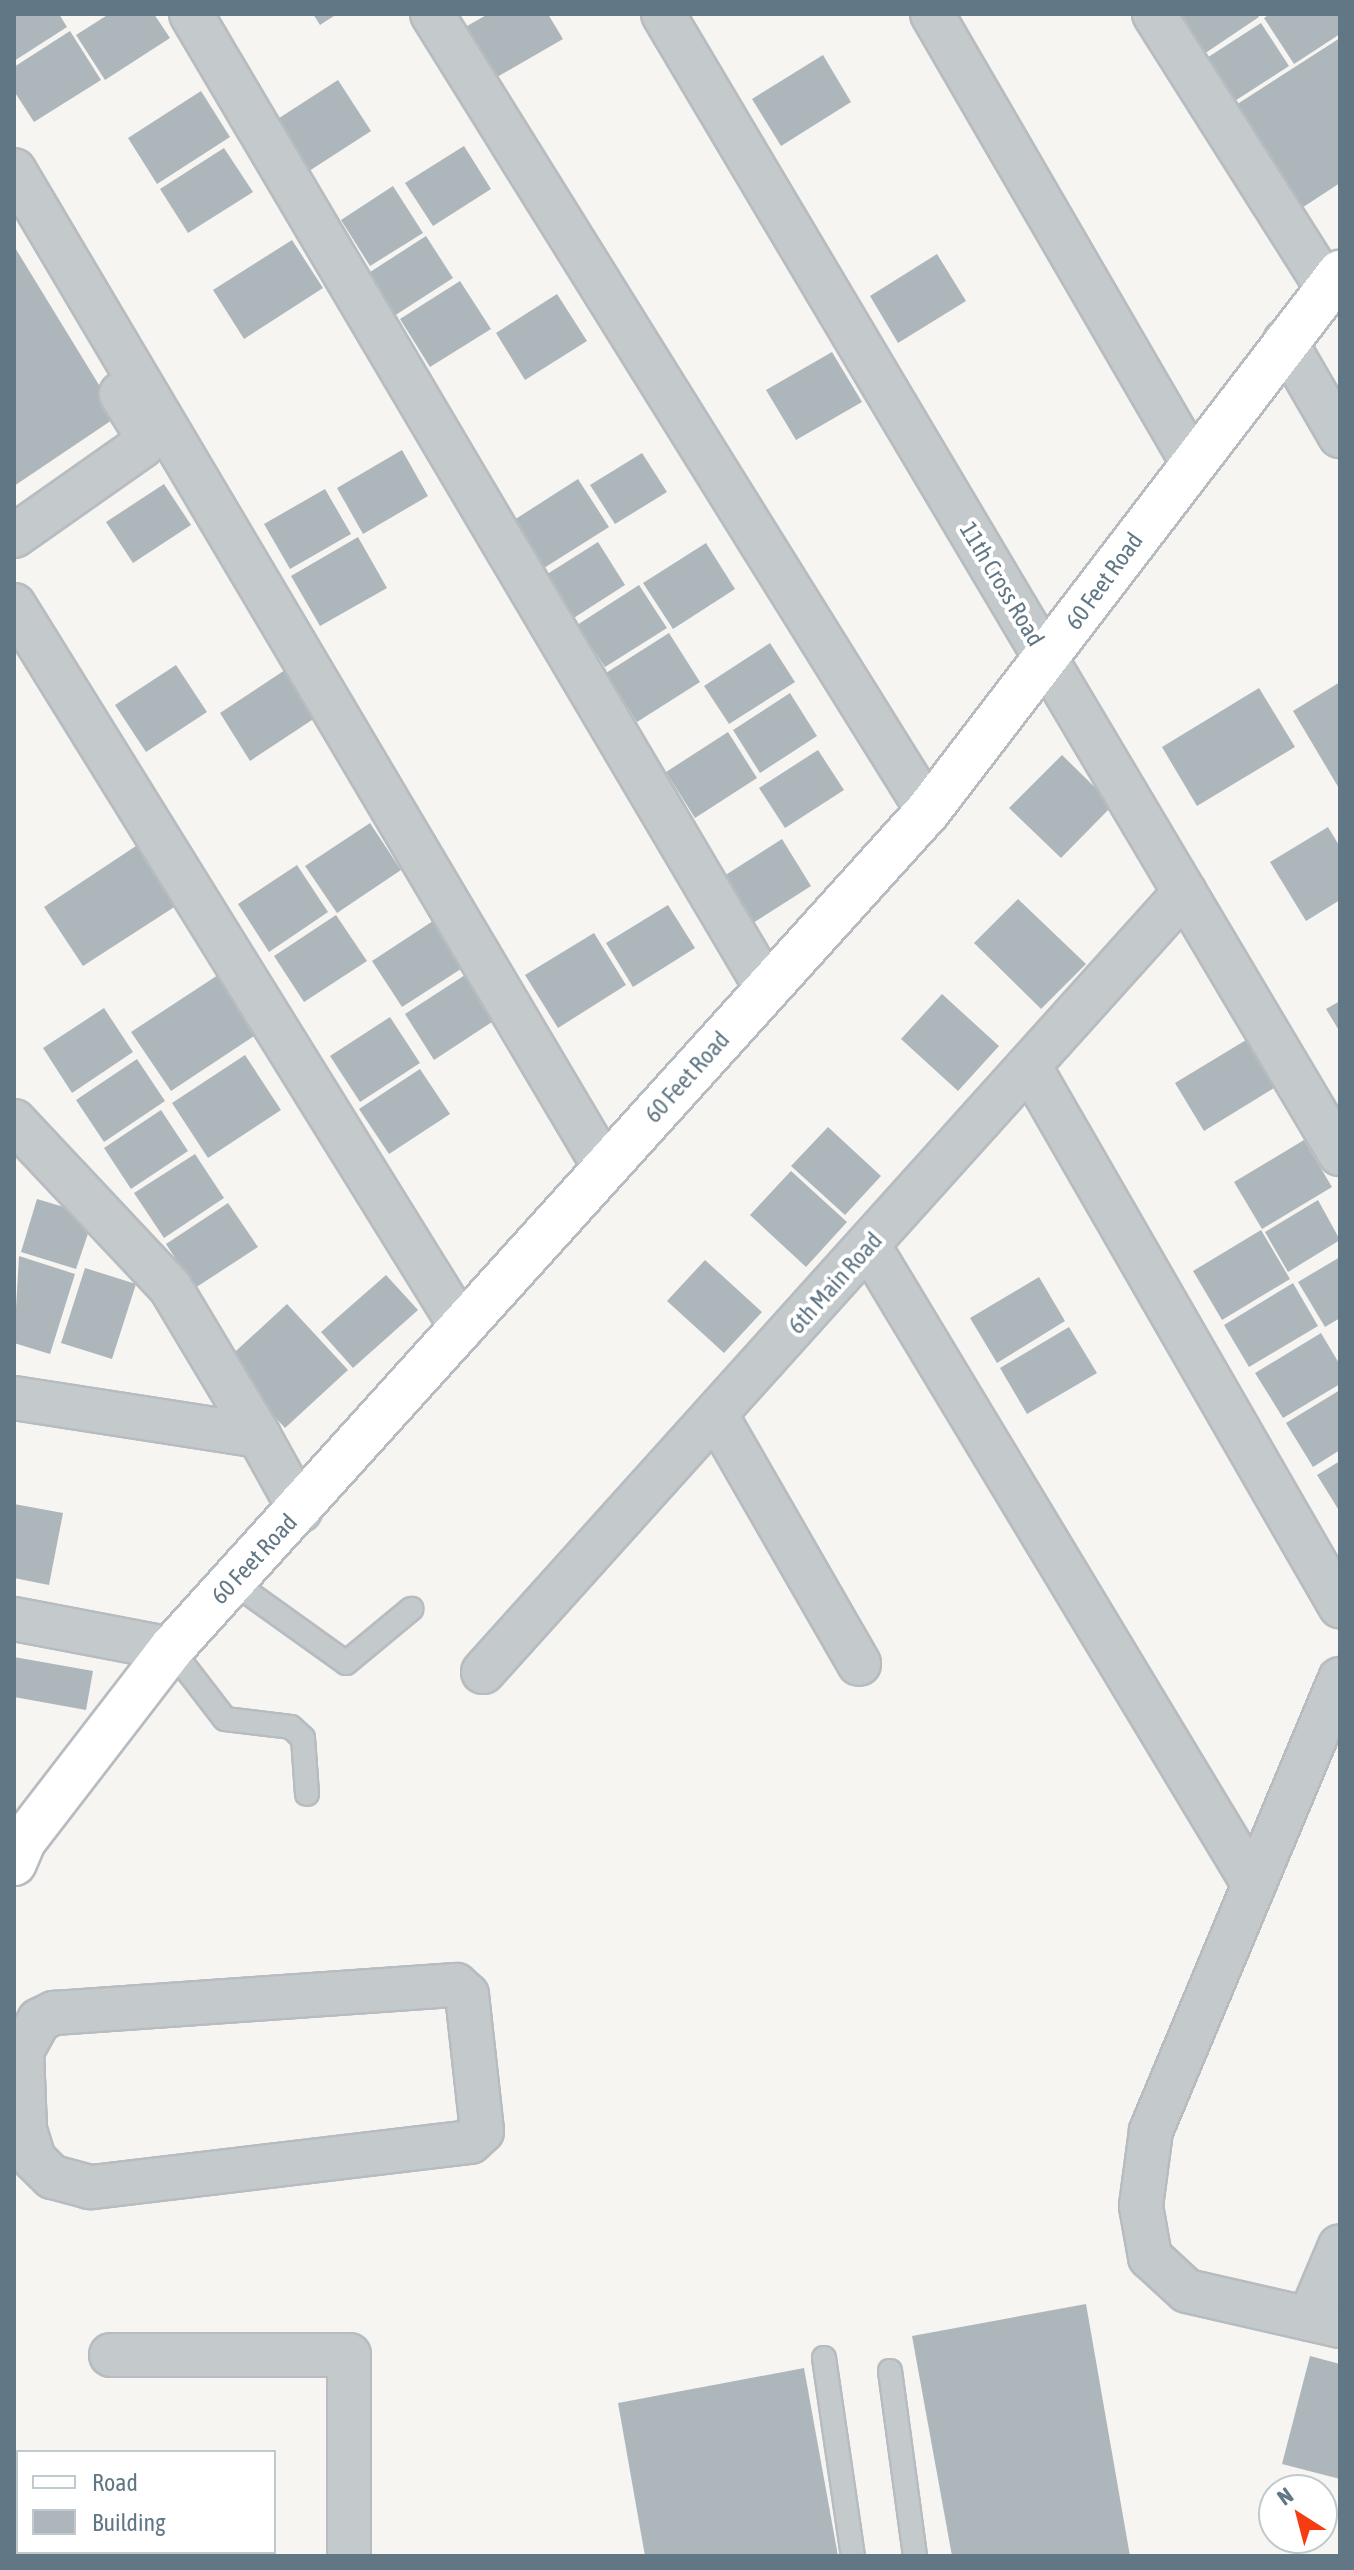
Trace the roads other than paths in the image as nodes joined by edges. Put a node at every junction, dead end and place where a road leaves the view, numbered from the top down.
1 (191, 14) edge
2 (432, 14) edge
3 (663, 14) edge
4 (932, 14) edge
5 (1154, 14) edge
6 (14, 170) edge
7 (14, 215) edge
8 (1333, 279) edge
9 (1285, 341) junction
10 (1340, 436) edge
11 (1192, 462) junction
12 (14, 536) edge
13 (14, 605) edge
14 (1046, 659) junction
15 (928, 811) junction
16 (1185, 892) junction
17 (767, 989) junction
18 (1031, 1069) junction
19 (16, 1139) edge
20 (1340, 1154) edge
21 (605, 1168) junction
22 (869, 1246) junction
23 (462, 1328) junction
24 (14, 1398) edge
25 (716, 1415) junction
26 (259, 1436) junction
27 (300, 1510) junction
28 (233, 1582) junction
29 (1340, 1606) edge
30 (411, 1609) dead end
31 (14, 1619) edge
32 (171, 1649) junction
33 (859, 1664) dead end
34 (483, 1672) dead end
35 (1340, 1679) edge
36 (307, 1794) dead end
37 (17, 1847) edge
38 (1254, 1885) junction
39 (18, 2050) edge
40 (1340, 2246) edge
41 (1324, 2322) edge
42 (111, 2355) dead end
43 (824, 2358) dead end
44 (890, 2371) dead end
45 (349, 2556) edge
46 (853, 2556) edge
47 (915, 2556) edge

1 - 17 street
2 - 15 street
3 - 14 street, 11th Cross Road
4 - 11 street
5 - 8 street
6 - 21 street
7 - 12 street
8 - 9 street, 60 Feet Road
9 - 10 street
9 - 11 street, 60 Feet Road
11 - 14 street, 60 Feet Road
13 - 23 street
14 - 15 street, 60 Feet Road
14 - 16 street, 11th Cross Road
15 - 17 street, 60 Feet Road
16 - 18 street, 6th Main Road
16 - 20 street, 11th Cross Road
17 - 21 street, 60 Feet Road
18 - 22 street, 6th Main Road
18 - 29 street
19 - 26 street
21 - 23 street, 60 Feet Road
22 - 25 street, 6th Main Road
22 - 38 street
23 - 27 street, 60 Feet Road
24 - 26 street
25 - 33 street
25 - 34 street, 6th Main Road
26 - 27 street
27 - 28 street, 60 Feet Road
28 - 30 lane
28 - 32 street, 60 Feet Road
31 - 32 street
32 - 36 lane
32 - 37 street, 60 Feet Road
35 - 38 street
38 - 41 street
39 - 39 street
40 - 41 street
42 - 45 street
43 - 46 lane
44 - 47 lane

